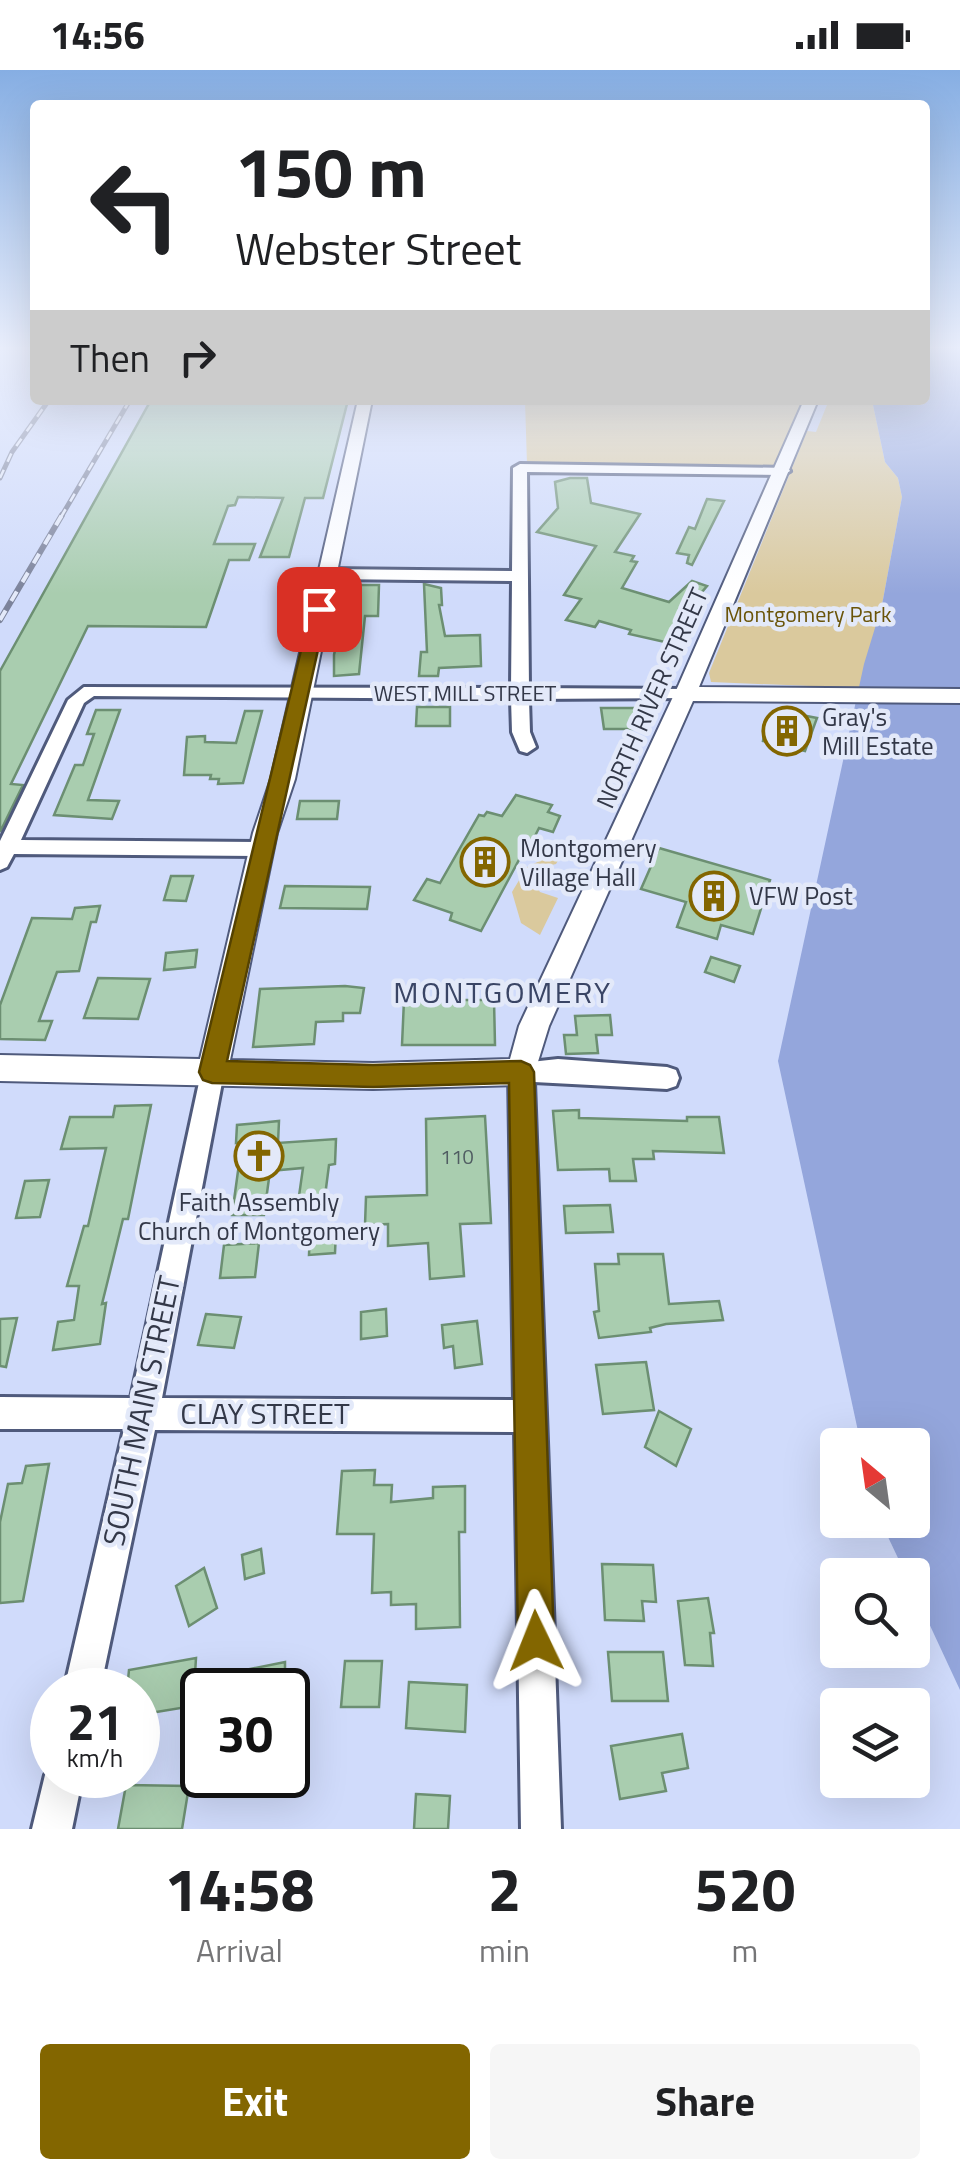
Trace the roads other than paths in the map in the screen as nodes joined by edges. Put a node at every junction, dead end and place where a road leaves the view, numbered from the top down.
1 (359, 430) edge
2 (799, 430) edge
3 (783, 470) junction
4 (327, 574) junction
5 (520, 576) junction
6 (302, 692) junction
7 (520, 694) junction
8 (684, 694) junction
9 (960, 696) edge
10 (527, 747) dead end
11 (262, 850) junction
12 (3, 854) edge
13 (0, 1068) edge
14 (212, 1072) junction
15 (521, 1072) junction
16 (667, 1078) dead end
17 (0, 1413) edge
18 (142, 1414) junction
19 (530, 1416) junction
20 (87, 1668) edge
21 (59, 1798) edge
22 (52, 1829) edge
23 (542, 1829) edge

1 - 4 street
2 - 3 street, NORTH RIVER STREET
3 - 5 street
3 - 8 street, NORTH RIVER STREET
4 - 5 street
4 - 6 street
5 - 7 street
6 - 7 street, WEST MILL STREET
6 - 11 street
6 - 12 street, WEST MILL STREET
7 - 8 street, WEST MILL STREET
7 - 10 street
8 - 9 street, WEST MILL STREET
8 - 15 street, NORTH RIVER STREET
11 - 12 street
11 - 14 street
13 - 14 street
14 - 15 street
14 - 18 street, SOUTH MAIN STREET
15 - 16 street
15 - 19 street
17 - 18 street, CLAY STREET
18 - 19 street, CLAY STREET
18 - 20 street, SOUTH MAIN STREET
19 - 23 street
21 - 22 street

